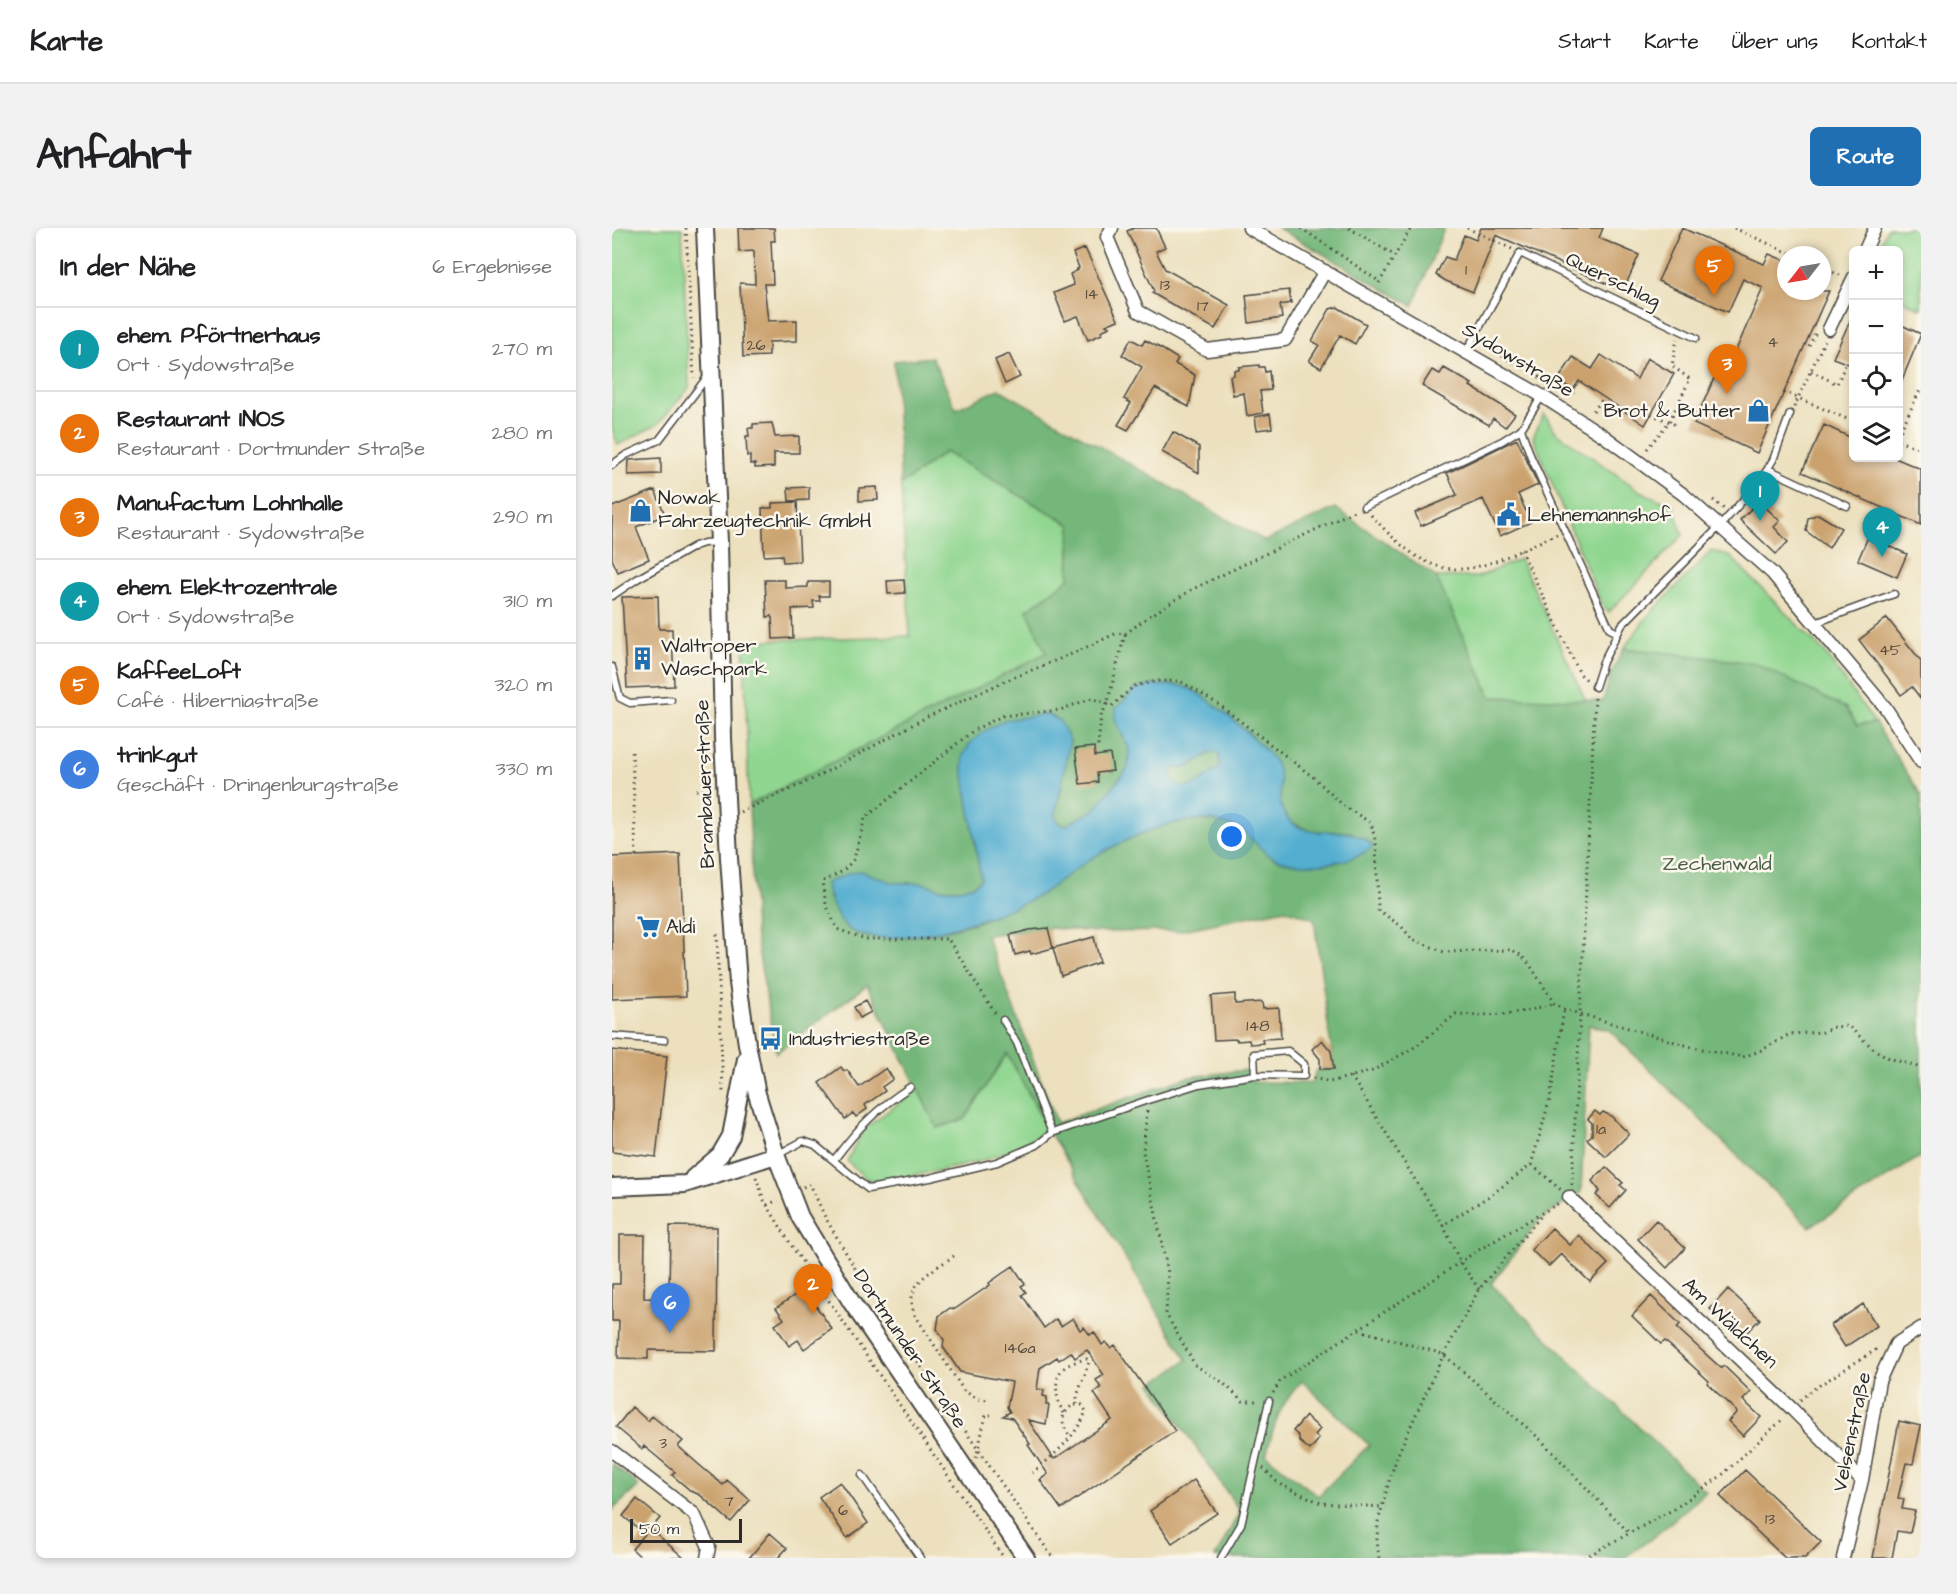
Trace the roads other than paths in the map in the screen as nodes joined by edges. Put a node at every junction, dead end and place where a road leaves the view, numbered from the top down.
1 (705, 228) edge
2 (1112, 228) edge
3 (1249, 228) edge
4 (1875, 228) edge
5 (1867, 246) edge
6 (1325, 271) junction
7 (1849, 287) edge
8 (1829, 329) road end
9 (1696, 338) dead end
10 (1466, 352) junction
11 (712, 371) junction
12 (1542, 396) junction
13 (1790, 414) dead end
14 (1521, 429) junction
15 (612, 465) edge
16 (1768, 469) junction
17 (1846, 506) dead end
18 (1364, 507) road end
19 (1720, 526) junction
20 (719, 542) junction
21 (1894, 594) dead end
22 (612, 596) edge
23 (1815, 624) junction
24 (1618, 633) junction
25 (612, 667) edge
26 (1595, 687) road end
27 (671, 700) dead end
28 (1921, 762) edge
29 (1003, 1020) road end
30 (612, 1036) edge
31 (664, 1040) dead end
32 (748, 1050) junction
33 (1255, 1075) junction
34 (910, 1087) dead end
35 (1052, 1133) junction
36 (777, 1155) junction
37 (834, 1160) junction
38 (685, 1184) junction
39 (612, 1187) edge
40 (1569, 1197) road end
41 (1921, 1328) edge
42 (1269, 1401) road end
43 (612, 1451) edge
44 (862, 1474) dead end
45 (1862, 1480) junction
46 (707, 1558) edge
47 (920, 1558) edge
48 (1025, 1558) edge
49 (1221, 1558) edge
50 (1843, 1558) edge

1 - 11 main road, Brambauerstraße
2 - 6 street
3 - 6 street, Sydowstraße
4 - 5 street
6 - 10 street, Sydowstraße
7 - 8 street
9 - 10 lane, Querschlag
10 - 12 street, Sydowstraße
11 - 15 lane
11 - 20 main road, Brambauerstraße
12 - 14 lane
12 - 19 street, Sydowstraße
13 - 16 lane
14 - 18 lane
14 - 24 lane
16 - 17 lane
16 - 19 lane
19 - 23 street, Sydowstraße
19 - 24 lane
20 - 22 lane
20 - 32 main road, Brambauerstraße
21 - 23 lane
23 - 28 street, Sydowstraße
24 - 26 lane
25 - 27 lane
29 - 35 lane
30 - 31 lane
32 - 36 main road, Brambauerstraße
32 - 38 main road, Brambauerstraße
33 - 33 lane
33 - 35 lane
34 - 37 lane
35 - 37 lane
36 - 37 lane
36 - 38 main road
36 - 48 main road, Dortmunder Straße
38 - 39 main road
40 - 45 street, Am Wäldchen
41 - 45 street, Velsenstraße
42 - 49 lane
43 - 46 street
44 - 47 lane
45 - 50 street, Velsenstraße

